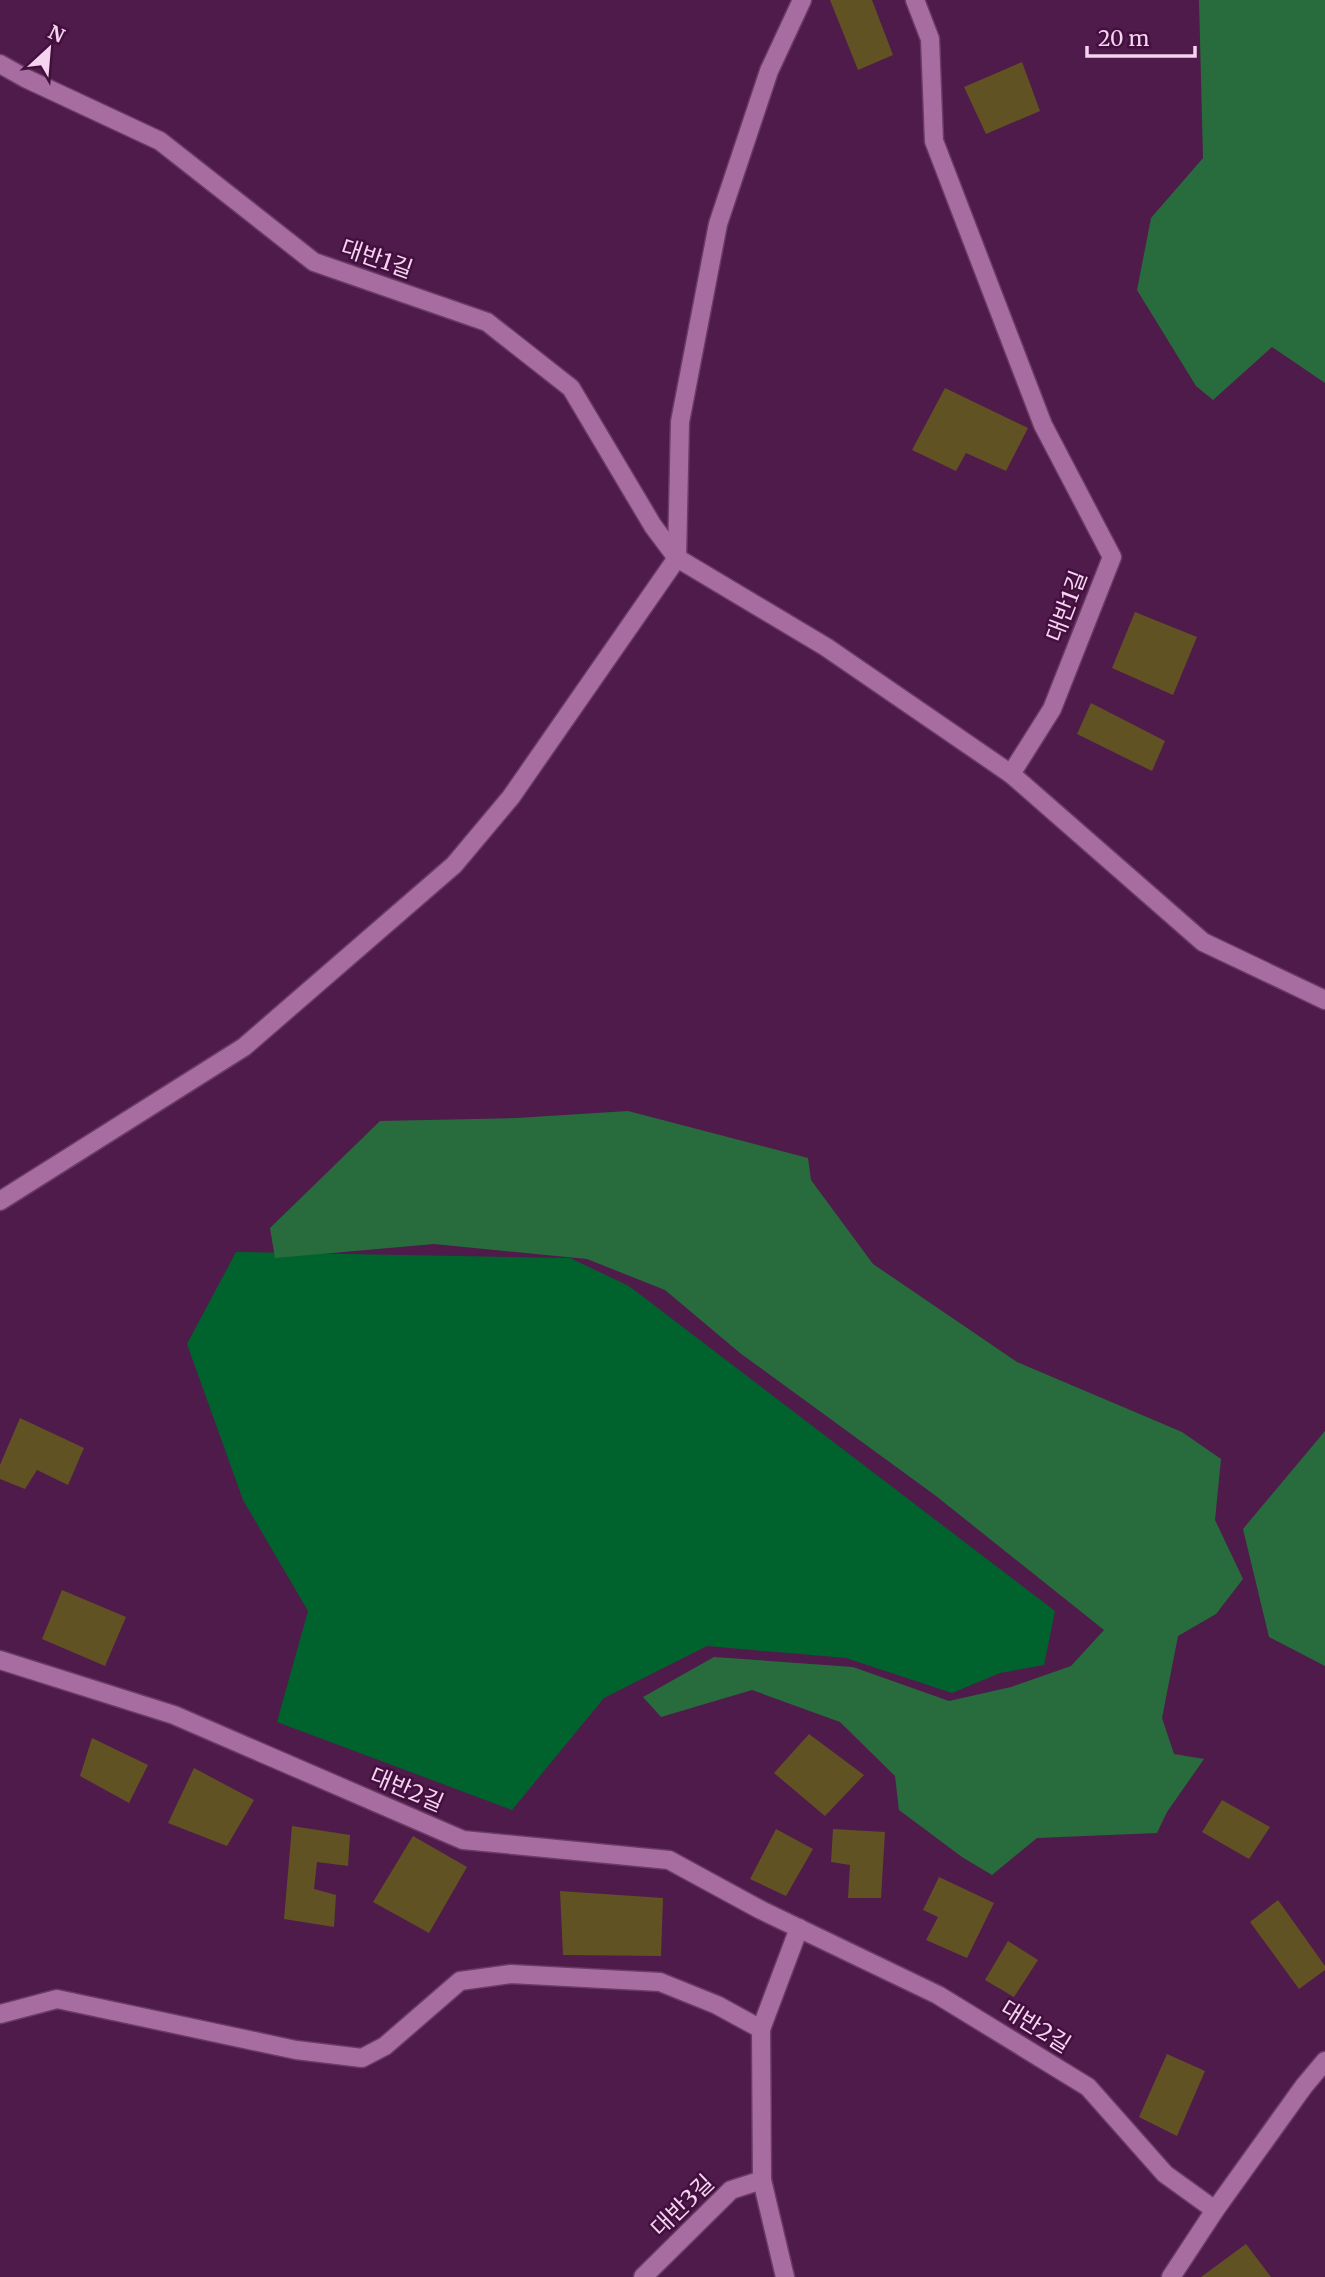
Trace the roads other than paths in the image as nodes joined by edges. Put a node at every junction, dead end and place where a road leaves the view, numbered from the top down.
1 (802, 0) edge
2 (915, 0) edge
3 (0, 64) edge
4 (677, 558) junction
5 (1011, 774) junction
6 (1325, 1000) edge
7 (0, 1201) edge
8 (0, 1660) edge
9 (799, 1928) junction
10 (0, 2014) edge
11 (761, 2029) junction
12 (1325, 2061) edge
13 (762, 2180) junction
14 (1215, 2210) junction
15 (643, 2277) edge
16 (785, 2277) edge
17 (1171, 2277) edge

1 - 4 lane
2 - 5 lane, 대반1길
3 - 4 lane, 대반1길
4 - 5 lane, 대반1길
4 - 7 lane
5 - 6 lane
8 - 9 lane, 대반2길
9 - 11 lane
9 - 14 lane, 대반2길
10 - 11 lane
11 - 13 lane
12 - 14 lane
13 - 15 lane, 대반3길
13 - 16 lane
14 - 17 lane

